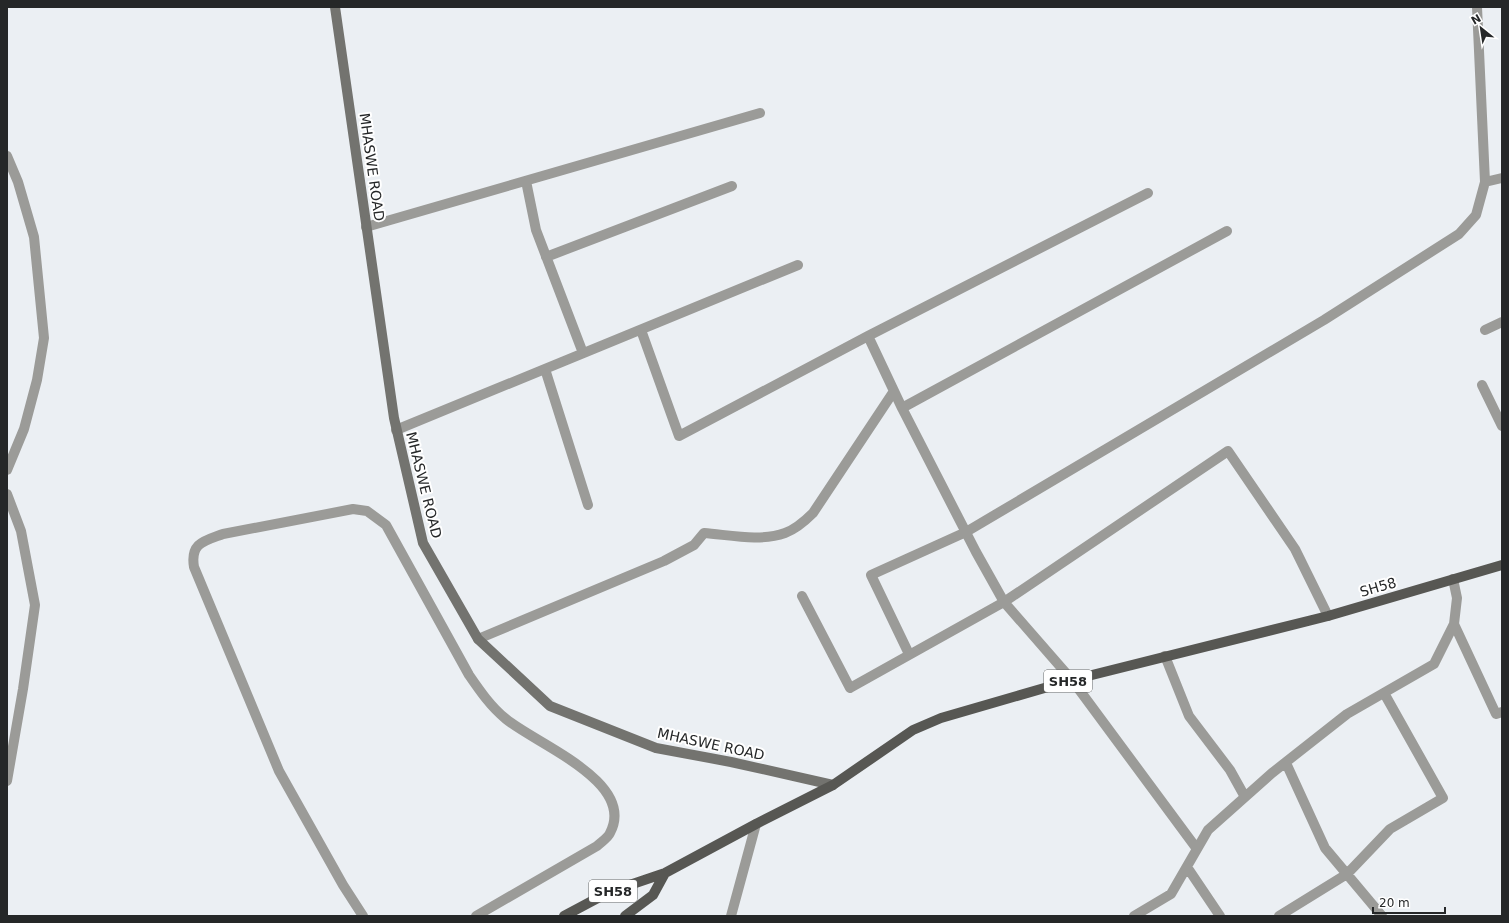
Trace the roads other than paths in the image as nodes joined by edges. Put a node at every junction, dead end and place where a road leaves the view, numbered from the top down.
1 (335, 7) edge
2 (1477, 7) edge
3 (760, 112) dead end
4 (7, 156) edge
5 (1502, 178) edge
6 (526, 180) junction
7 (1485, 182) junction
8 (732, 186) dead end
9 (1148, 193) dead end
10 (366, 227) junction
11 (1227, 231) dead end
12 (546, 257) junction
13 (798, 265) dead end
14 (1502, 322) edge
15 (641, 330) junction
16 (1485, 330) dead end
17 (868, 336) junction
18 (583, 353) junction
19 (545, 369) junction
20 (1482, 385) dead end
21 (894, 391) junction
22 (902, 408) junction
23 (1502, 426) edge
24 (396, 430) junction
25 (7, 470) edge
26 (7, 494) edge
27 (588, 505) dead end
28 (966, 532) junction
29 (1502, 565) edge
30 (1453, 579) junction
31 (802, 596) dead end
32 (1004, 602) junction
33 (1328, 616) junction
34 (1454, 624) junction
35 (478, 639) junction
36 (909, 654) junction
37 (1165, 656) junction
38 (1072, 680) junction
39 (1384, 693) junction
40 (1502, 712) edge
41 (1286, 763) junction
42 (7, 781) edge
43 (833, 785) junction
44 (1245, 797) junction
45 (756, 824) junction
46 (1197, 849) junction
47 (1187, 866) junction
48 (665, 873) junction
49 (1346, 874) junction
50 (363, 916) edge
51 (476, 916) edge
52 (564, 916) edge
53 (625, 916) edge
54 (731, 916) edge
55 (1134, 916) edge
56 (1220, 916) edge
57 (1279, 916) edge
58 (1382, 916) edge

1 - 10 street, MHASWE ROAD
2 - 7 street
3 - 6 street
4 - 25 street
5 - 7 street
6 - 10 street
6 - 12 street
7 - 28 street
8 - 12 street
9 - 17 street
10 - 24 street, MHASWE ROAD
11 - 22 street
12 - 18 street
13 - 15 street
14 - 16 street
15 - 17 street
15 - 18 street
17 - 21 street
18 - 19 street
19 - 24 street
19 - 27 street
20 - 23 street
21 - 22 street
21 - 35 street
22 - 28 street
24 - 35 street, MHASWE ROAD
26 - 42 street
28 - 32 street
28 - 36 street
29 - 30 main road, SH58 / SH58
30 - 33 main road, SH58 / SH58
30 - 34 street
31 - 36 street
32 - 33 street
32 - 36 street
32 - 38 street
33 - 37 main road, SH58 / SH58
34 - 39 street
34 - 40 street
35 - 43 street, MHASWE ROAD
37 - 38 main road, SH58 / SH58
37 - 44 street
38 - 43 main road, SH58 / SH58
38 - 46 street
39 - 41 street
39 - 49 street
41 - 44 street
41 - 49 street
43 - 45 main road, SH58 / SH58
44 - 46 street
45 - 48 main road, SH58 / SH58
45 - 54 street
46 - 47 street
47 - 55 street
47 - 56 street
48 - 52 main road, SH58 / SH58
48 - 53 main road, SH58 / SH58
49 - 57 street
49 - 58 street
50 - 51 street

